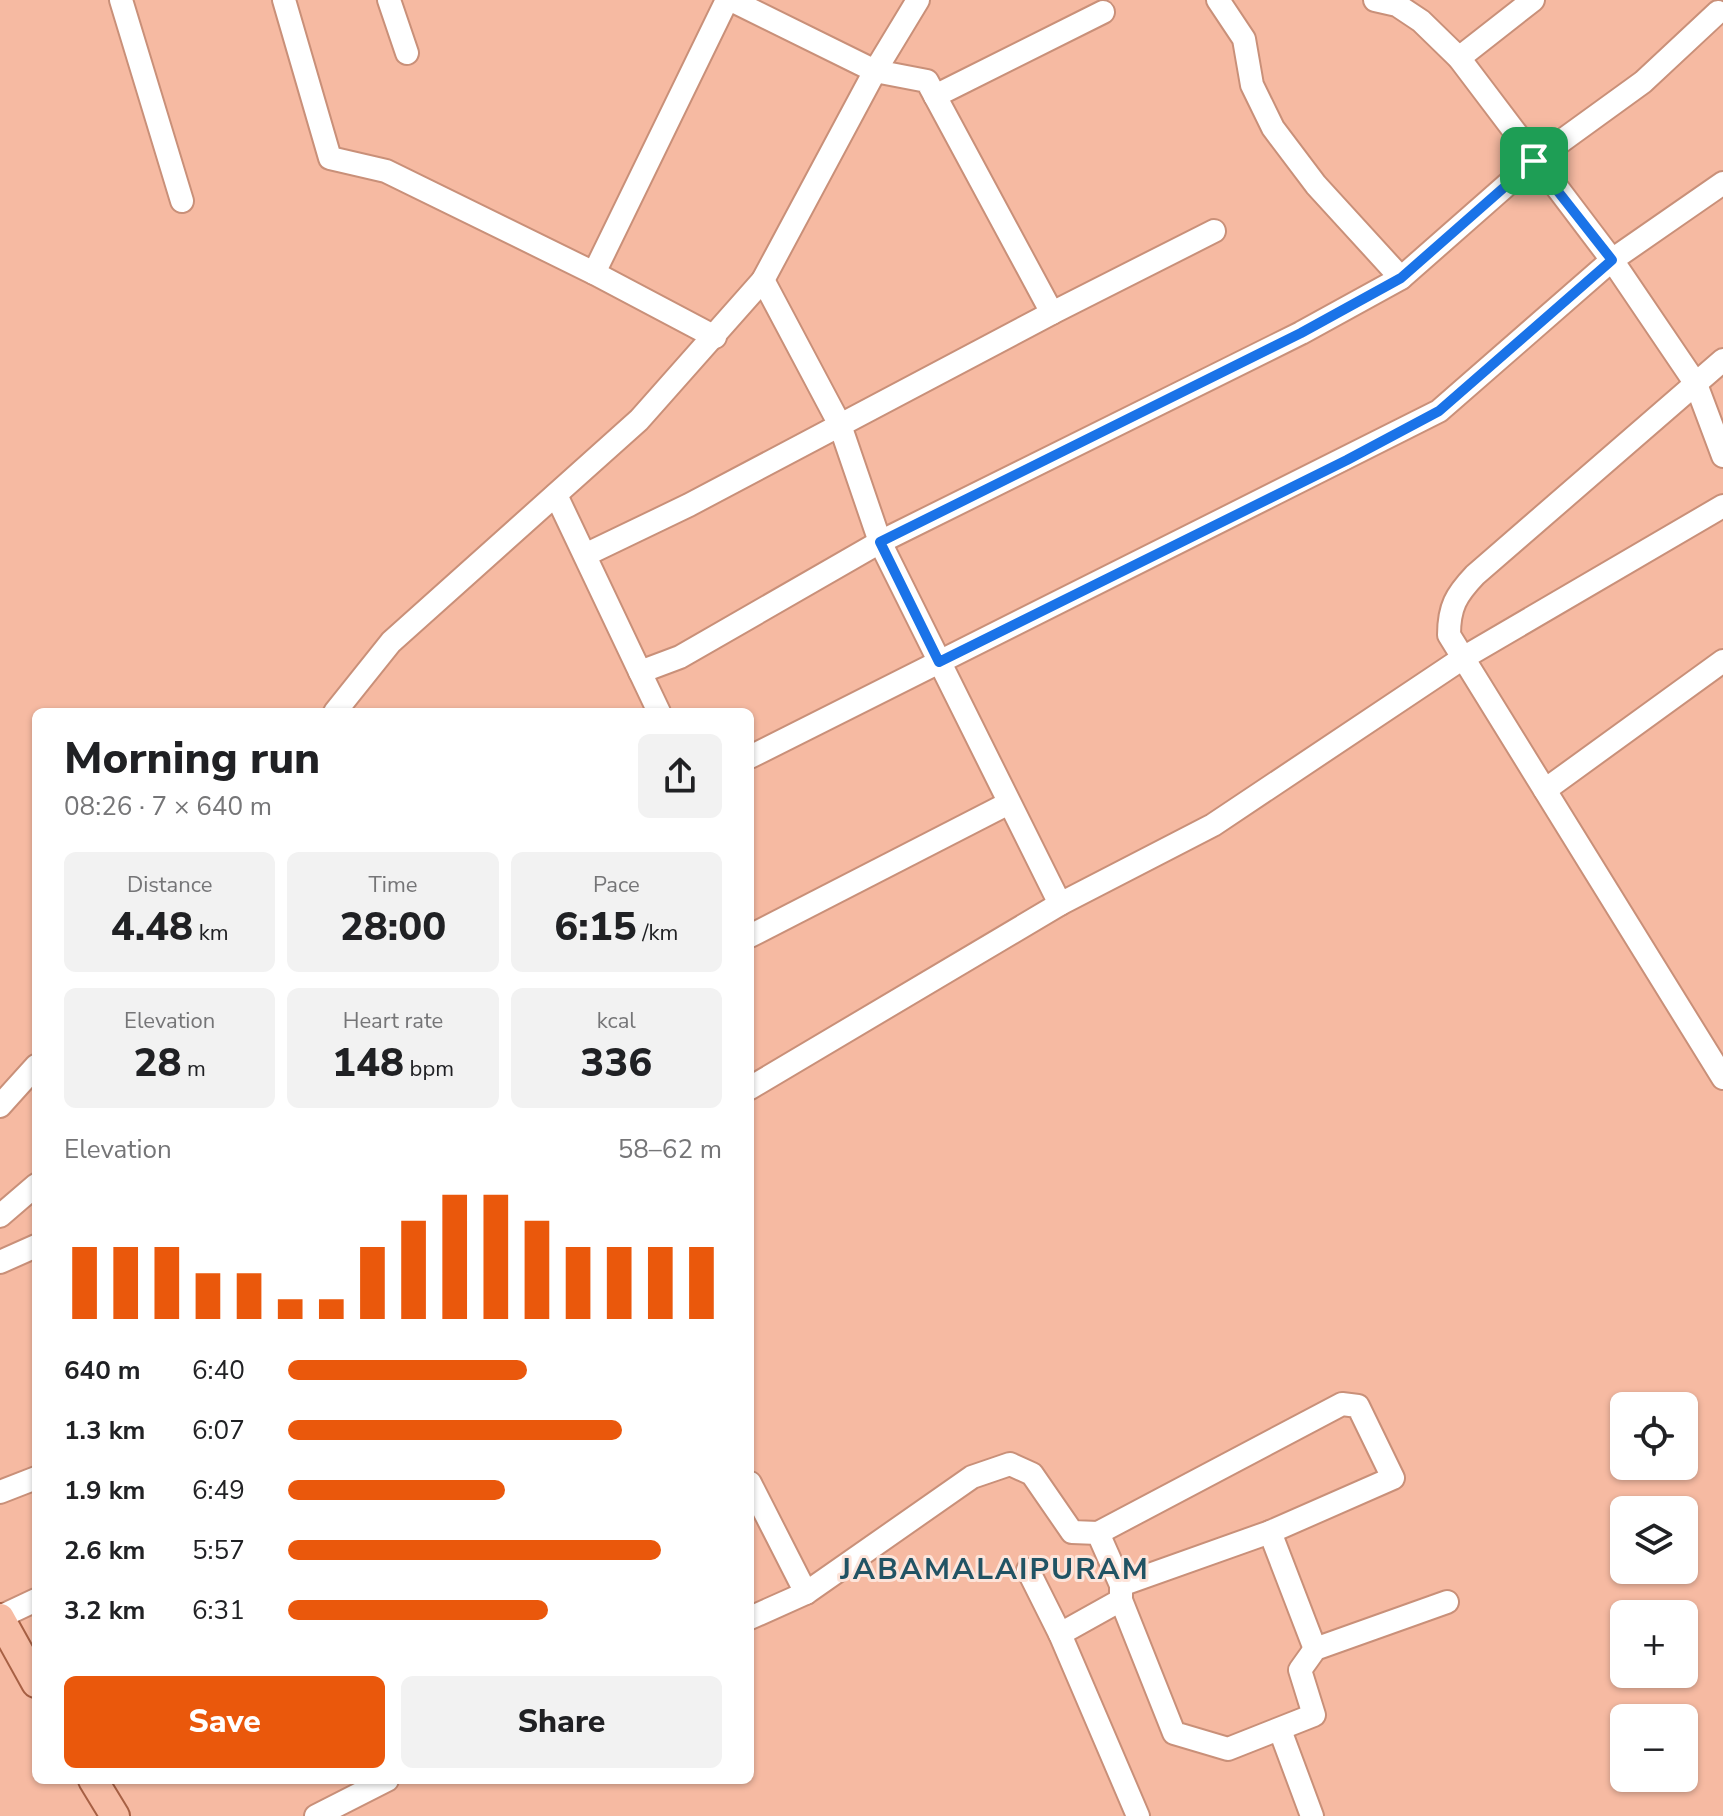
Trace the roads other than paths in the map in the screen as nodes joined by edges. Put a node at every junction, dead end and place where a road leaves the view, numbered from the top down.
1 (121, 0) edge
2 (284, 0) edge
3 (389, 0) edge
4 (729, 0) edge
5 (918, 0) edge
6 (1218, 0) edge
7 (1375, 0) edge
8 (1533, 0) edge
9 (1716, 10) edge
10 (1103, 12) dead end
11 (407, 53) dead end
12 (1459, 58) junction
13 (875, 71) junction
14 (935, 96) junction
15 (1534, 161) junction
16 (1723, 183) edge
17 (182, 201) dead end
18 (1214, 231) dead end
19 (1612, 260) junction
20 (594, 273) junction
21 (1401, 278) junction
22 (763, 280) junction
23 (1052, 313) junction
24 (715, 337) junction
25 (1723, 360) edge
26 (1696, 384) junction
27 (840, 425) junction
28 (1723, 456) edge
29 (556, 495) junction
30 (1723, 506) edge
31 (880, 542) junction
32 (585, 555) junction
33 (1463, 658) junction
34 (1723, 661) edge
35 (939, 662) junction
36 (640, 672) junction
37 (338, 708) edge
38 (657, 708) edge
39 (754, 755) edge
40 (1545, 790) junction
41 (1009, 803) junction
42 (1060, 904) junction
43 (754, 934) edge
44 (32, 1070) edge
45 (1723, 1078) edge
46 (754, 1086) edge
47 (0, 1106) edge
48 (32, 1188) edge
49 (0, 1216) edge
50 (32, 1248) edge
51 (0, 1262) edge
52 (32, 1480) edge
53 (754, 1491) edge
54 (0, 1492) edge
55 (1270, 1532) junction
56 (1098, 1533) junction
57 (1028, 1570) dead end
58 (1121, 1592) junction
59 (806, 1593) junction
60 (32, 1602) edge
61 (1447, 1602) dead end
62 (754, 1616) edge
63 (0, 1617) edge
64 (1060, 1634) junction
65 (1315, 1649) junction
66 (32, 1676) edge
67 (1280, 1730) junction
68 (101, 1784) edge
69 (368, 1784) edge
70 (340, 1790) edge
71 (115, 1816) edge
72 (316, 1816) edge
73 (1138, 1816) edge
74 (1312, 1816) edge

1 - 17 street
2 - 20 street
3 - 11 street
4 - 13 street
4 - 20 street
5 - 13 street
6 - 21 street
7 - 12 street
8 - 12 street
9 - 15 street
10 - 14 street
12 - 15 street
13 - 14 street
13 - 22 street
14 - 23 street
15 - 19 street
15 - 21 street
16 - 19 street
18 - 23 street
19 - 26 street
19 - 35 street
20 - 24 street
21 - 31 street
22 - 24 street
22 - 27 street
23 - 27 street
24 - 29 street
25 - 26 street
26 - 28 street
26 - 33 street
27 - 31 street
27 - 32 street
29 - 32 street
29 - 37 street
30 - 33 street
31 - 35 street
31 - 36 street
32 - 36 street
33 - 40 street
33 - 42 street
34 - 40 street
35 - 39 street
35 - 41 street
36 - 38 street
40 - 45 street
41 - 42 street
41 - 43 street
42 - 46 street
44 - 47 street
48 - 49 street
50 - 51 street
52 - 54 street
53 - 59 street
55 - 56 street
55 - 58 street
55 - 65 street
56 - 58 street
56 - 59 street
57 - 64 street
58 - 64 street
58 - 67 street
59 - 62 street
60 - 63 street
61 - 65 street
63 - 66 main road
64 - 73 street
65 - 67 street
67 - 74 street
68 - 71 main road
69 - 70 street
70 - 72 street

